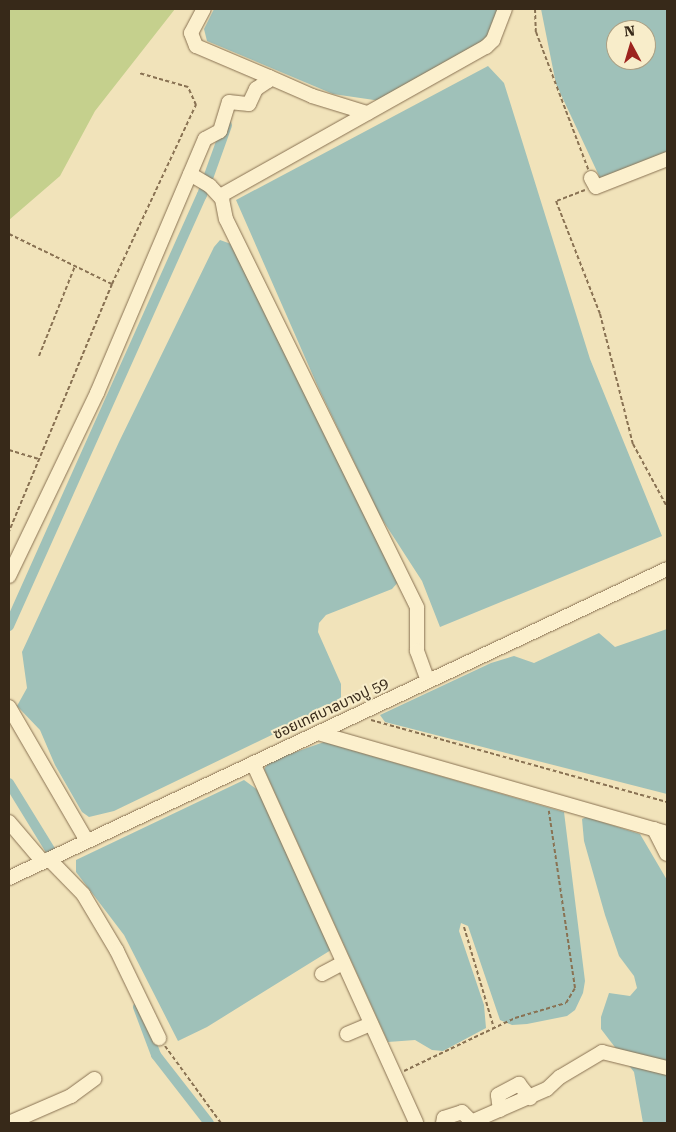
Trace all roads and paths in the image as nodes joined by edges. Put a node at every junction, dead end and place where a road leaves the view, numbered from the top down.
1 (204, 9) edge
2 (505, 9) edge
3 (535, 9) edge
4 (139, 73) dead end
5 (269, 77) junction
6 (367, 114) junction
7 (667, 159) edge
8 (594, 182) junction
9 (205, 184) junction
10 (9, 234) edge
11 (75, 266) junction
12 (112, 284) junction
13 (39, 356) dead end
14 (9, 450) edge
15 (39, 459) junction
16 (667, 507) edge
17 (9, 532) edge
18 (667, 569) edge
19 (9, 576) edge
20 (428, 681) junction
21 (9, 707) edge
22 (359, 714) junction
23 (318, 733) junction
24 (253, 763) junction
25 (548, 799) junction
26 (667, 802) edge
27 (9, 822) edge
28 (660, 831) edge
29 (86, 841) junction
30 (667, 854) edge
31 (46, 860) junction
32 (9, 878) edge
33 (464, 927) dead end
34 (343, 963) junction
35 (322, 974) dead end
36 (371, 1024) junction
37 (494, 1028) junction
38 (347, 1034) dead end
39 (159, 1038) joint
40 (667, 1068) edge
41 (395, 1076) junction
42 (94, 1079) dead end
43 (9, 1123) edge
44 (221, 1123) edge
45 (416, 1123) edge
46 (443, 1123) edge
47 (471, 1123) edge

1 - 5 street
2 - 6 street
3 - 8 path
4 - 12 path
5 - 6 street
5 - 9 street
6 - 9 street
7 - 8 street
8 - 16 path
9 - 19 street
9 - 20 street
10 - 11 path
11 - 12 path
11 - 13 path
12 - 15 path
14 - 15 path
15 - 17 path
18 - 20 street, ซอยเทศบาลบางปู 59
20 - 22 street, ซอยเทศบาลบางปู 59
21 - 29 street
22 - 23 street, ซอยเทศบาลบางปู 59
22 - 26 path
23 - 24 street, ซอยเทศบาลบางปู 59
23 - 25 street
24 - 29 street, ซอยเทศบาลบางปู 59
24 - 34 street
25 - 28 street
25 - 37 path
27 - 31 street
28 - 30 street
29 - 31 street, ซอยเทศบาลบางปู 59
31 - 32 street, ซอยเทศบาลบางปู 59
31 - 39 street
33 - 37 path
34 - 35 street
34 - 36 street
36 - 38 street
36 - 41 street
37 - 41 path
39 - 44 path
40 - 47 street
41 - 45 street
42 - 43 street
46 - 47 street

